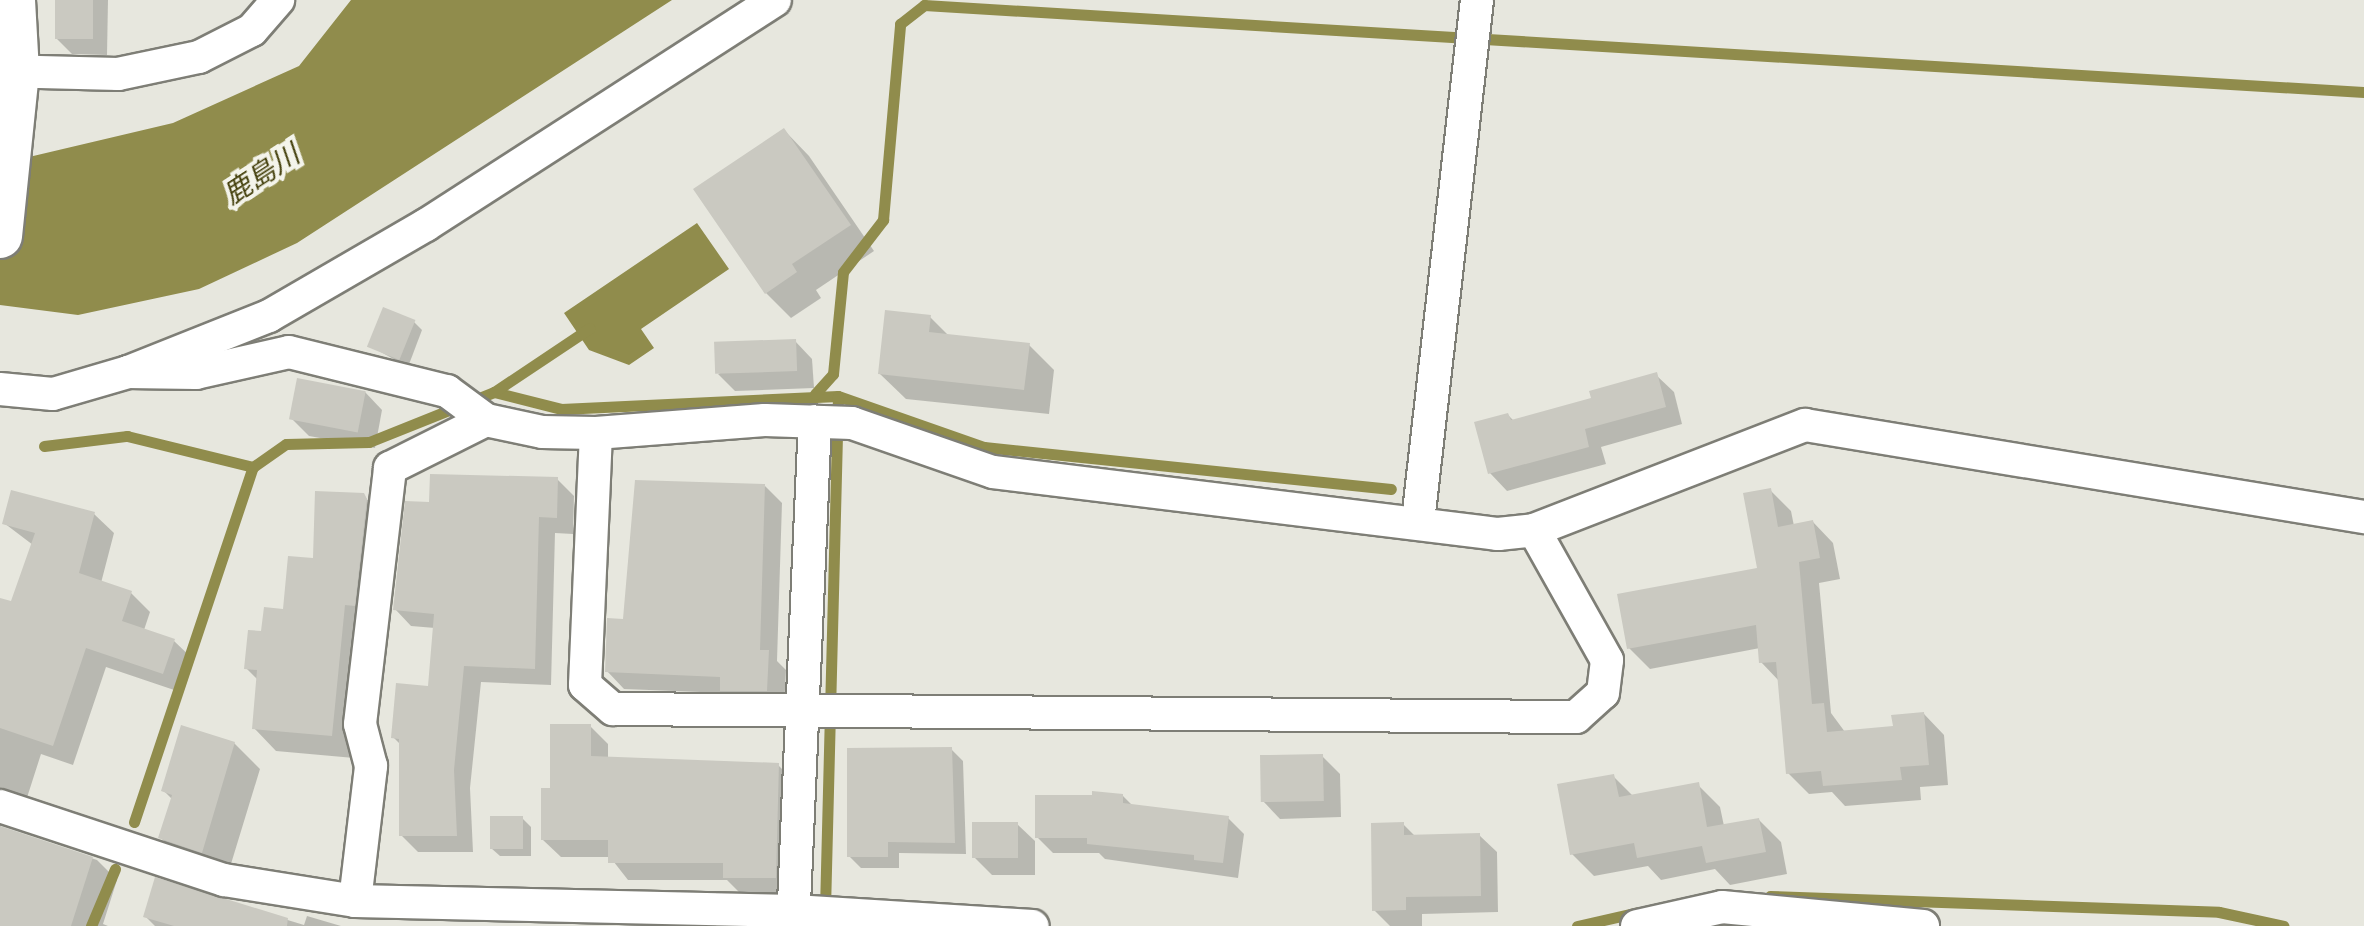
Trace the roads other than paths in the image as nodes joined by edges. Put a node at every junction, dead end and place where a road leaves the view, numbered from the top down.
1 (13, 0) edge
2 (278, 0) edge
3 (775, 0) edge
4 (1476, 10) edge
5 (8, 72) edge
6 (0, 236) edge
7 (128, 372) junction
8 (0, 389) edge
9 (486, 420) junction
10 (815, 421) junction
11 (596, 433) junction
12 (2364, 517) edge
13 (1418, 521) junction
14 (1534, 530) junction
15 (802, 713) junction
16 (0, 806) edge
17 (355, 901) junction
18 (794, 919) edge
19 (1033, 926) edge
20 (1637, 926) edge
21 (1923, 926) edge

1 - 5 street
2 - 5 street
3 - 7 street
4 - 13 street
5 - 6 street
7 - 8 street
7 - 9 street
9 - 11 street
9 - 17 street
10 - 11 street
10 - 13 street
10 - 15 street
11 - 15 street
12 - 14 street
13 - 14 street
14 - 15 street
15 - 18 street
16 - 17 street
17 - 18 street
18 - 19 street
20 - 21 street

